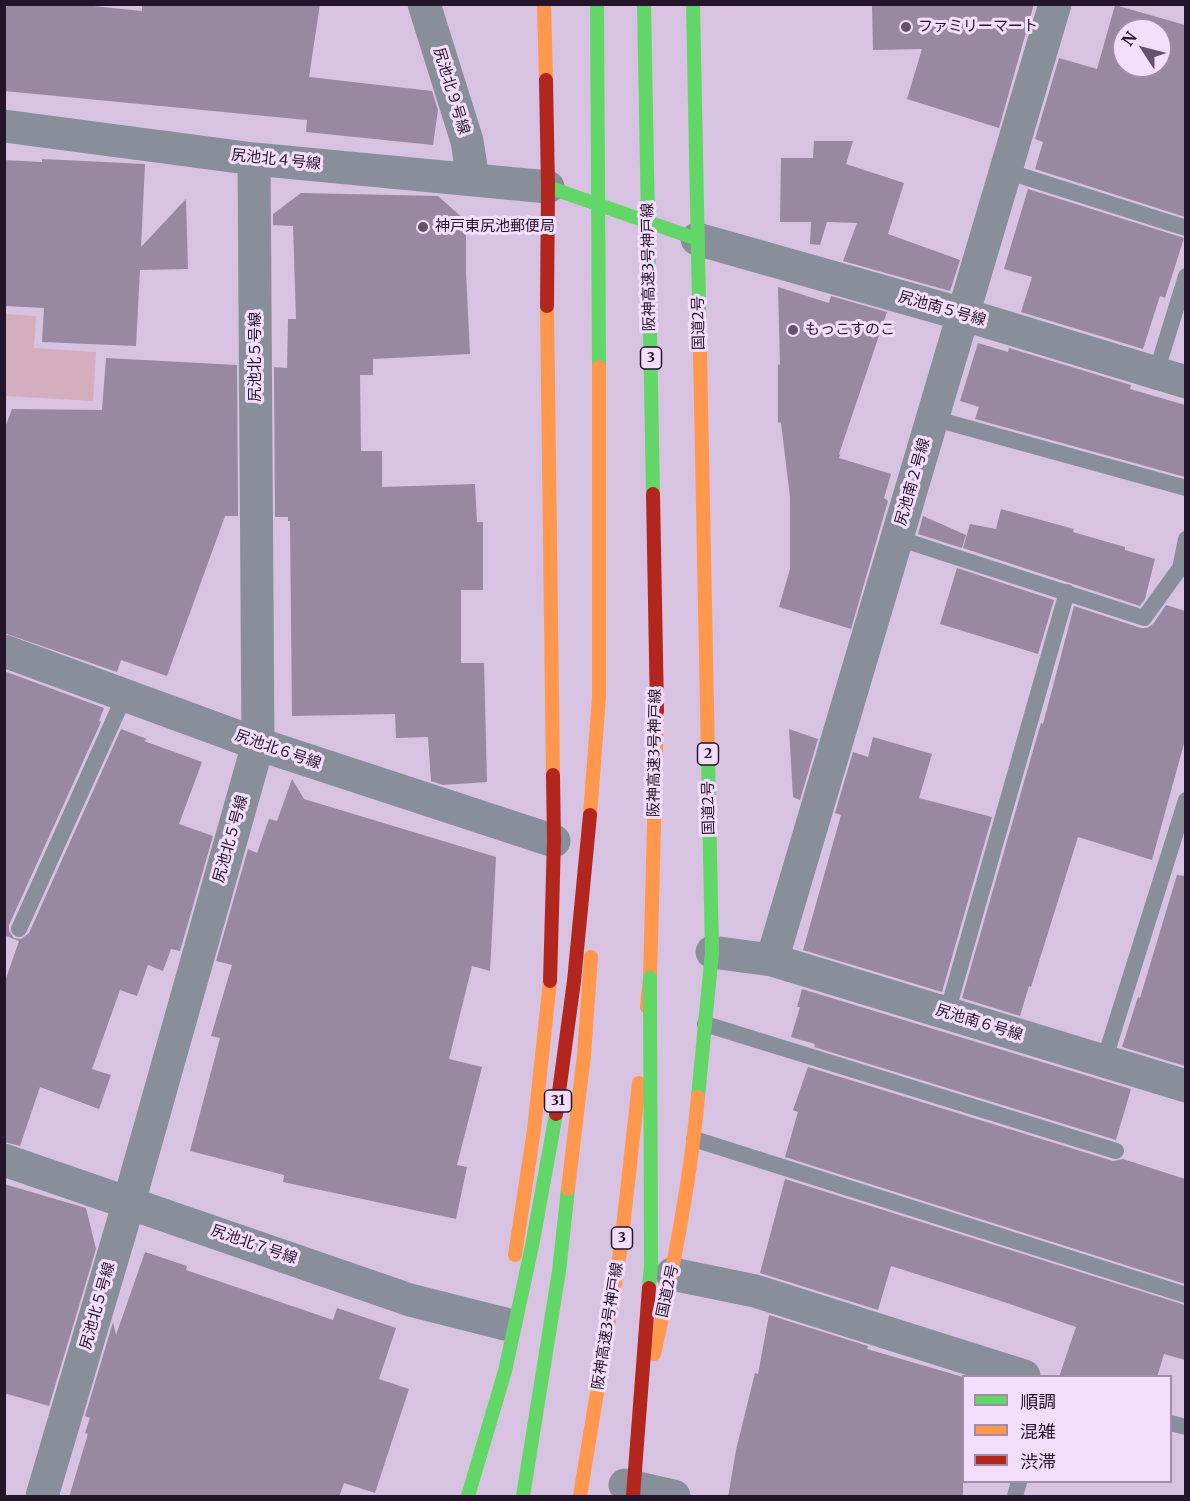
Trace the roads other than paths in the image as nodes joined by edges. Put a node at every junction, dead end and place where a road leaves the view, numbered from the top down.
1 (424, 4) edge
2 (544, 4) edge
3 (597, 4) edge
4 (645, 4) edge
5 (693, 4) edge
6 (1055, 4) edge
7 (4, 126) edge
8 (254, 159) junction
9 (1006, 171) junction
10 (473, 179) junction
11 (548, 187) junction
12 (1185, 228) edge
13 (697, 239) junction
14 (1185, 276) edge
15 (962, 314) junction
16 (1171, 378) edge
17 (932, 418) junction
18 (1185, 488) edge
19 (897, 538) junction
20 (1185, 539) edge
21 (1183, 569) edge
22 (1067, 592) junction
23 (4, 651) edge
24 (125, 695) junction
25 (599, 697) junction
26 (258, 744) junction
27 (1185, 800) edge
28 (554, 841) junction
29 (19, 928) dead end
30 (712, 952) junction
31 (772, 960) junction
32 (650, 978) junction
33 (947, 1013) junction
34 (705, 1024) junction
35 (1104, 1061) junction
36 (1185, 1086) edge
37 (694, 1139) junction
38 (1116, 1151) dead end
39 (4, 1160) edge
40 (129, 1202) junction
41 (672, 1274) junction
42 (1185, 1294) edge
43 (505, 1324) junction
44 (1018, 1375) edge
45 (627, 1493) edge
46 (42, 1497) edge
47 (468, 1497) edge
48 (474, 1497) edge
49 (524, 1497) edge
50 (580, 1497) edge
51 (674, 1497) edge

1 - 10 street, 尻池北９号線
2 - 11 main road
3 - 25 main road, bridge
4 - 32 main road, 阪神高速3号神戸線 / 3, bridge
5 - 13 main road, 国道2号 / 2
6 - 9 street, 尻池南２号線
7 - 8 street, 尻池北４号線
8 - 10 street, 尻池北４号線
8 - 26 street, 尻池北５号線
9 - 12 lane
9 - 15 street, 尻池南２号線
10 - 11 street, 尻池北４号線
11 - 13 main road
11 - 28 main road
13 - 15 street, 尻池南５号線
13 - 30 main road, 国道2号 / 2
14 - 16 lane
15 - 16 street, 尻池南５号線
15 - 17 street, 尻池南２号線
17 - 18 lane
17 - 19 street, 尻池南２号線
19 - 22 lane
19 - 31 street, 尻池南２号線
20 - 21 lane
21 - 22 lane
22 - 33 lane
23 - 24 street, 尻池北６号線
24 - 26 street, 尻池北６号線
24 - 29 lane
25 - 47 main road, 31, bridge
25 - 49 main road, bridge
26 - 28 street, 尻池北６号線
26 - 40 street, 尻池北５号線
27 - 35 lane
28 - 43 main road
30 - 31 street, 尻池南６号線
30 - 34 main road, 国道2号 / 2
31 - 33 street, 尻池南６号線
32 - 45 main road, bridge
32 - 50 main road, 阪神高速3号神戸線 / 3, bridge
33 - 35 street, 尻池南６号線
34 - 37 main road, 国道2号 / 2
34 - 38 lane
35 - 36 street, 尻池南６号線
37 - 41 main road, 国道2号 / 2
37 - 42 lane
39 - 40 street, 尻池北７号線
40 - 43 street, 尻池北７号線
40 - 46 street, 尻池北５号線
41 - 44 street
41 - 45 main road, 国道2号 / 2
43 - 48 main road
45 - 51 street

